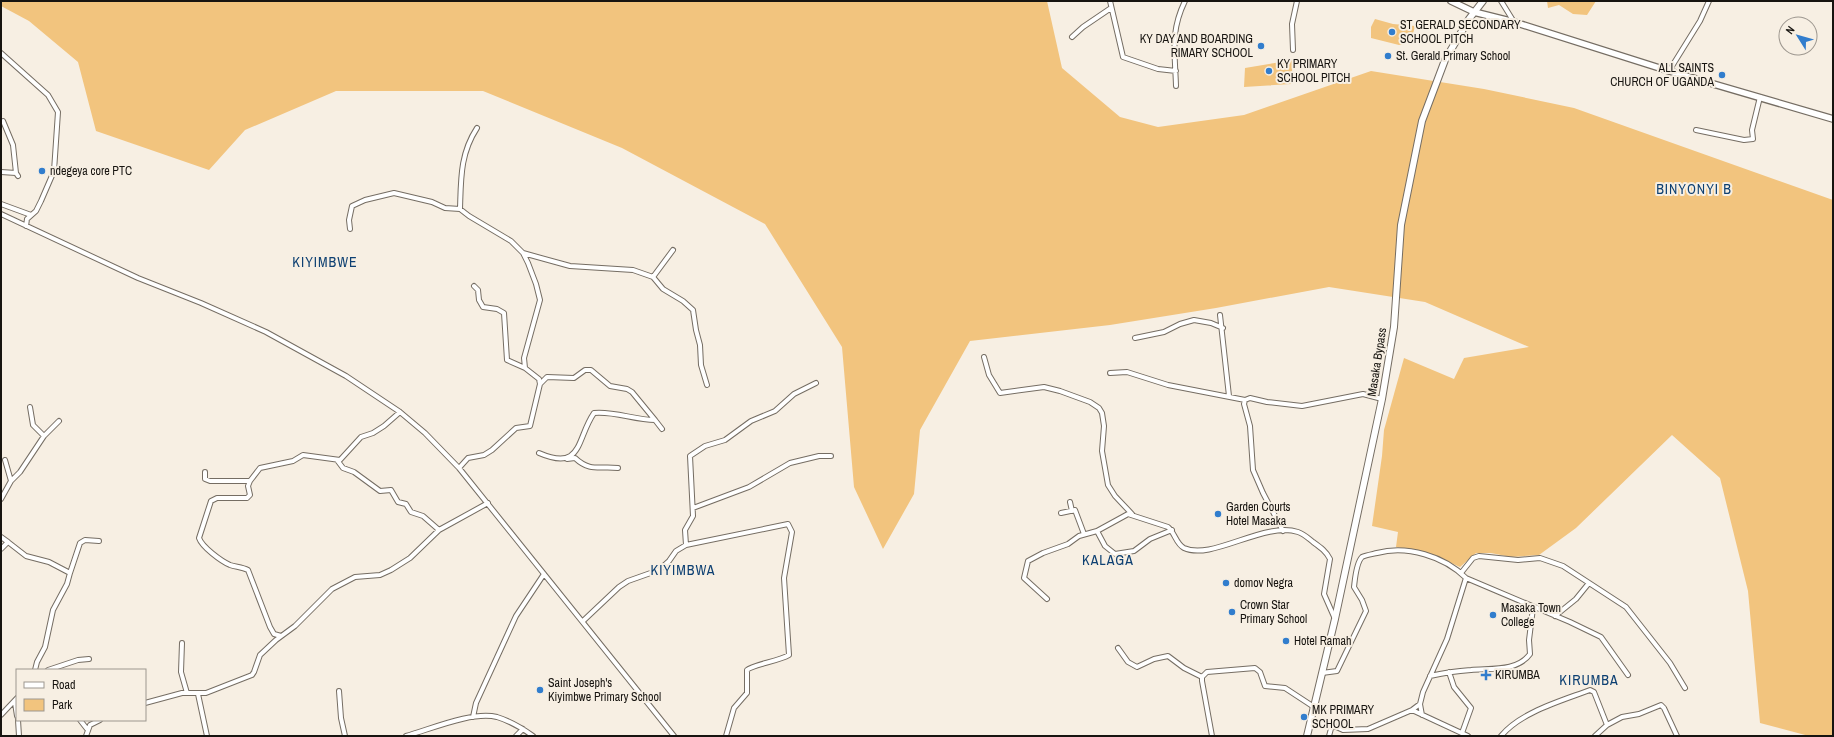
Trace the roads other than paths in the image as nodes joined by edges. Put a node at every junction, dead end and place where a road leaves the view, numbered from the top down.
1 (1110, 1) edge
2 (1185, 1) edge
3 (1297, 1) edge
4 (1451, 1) edge
5 (1483, 1) edge
6 (1501, 1) edge
7 (1709, 1) edge
8 (1111, 8) junction
9 (1474, 12) junction
10 (1514, 22) junction
11 (1072, 37) dead end
12 (1293, 50) dead end
13 (1, 53) edge
14 (1176, 71) junction
15 (1669, 71) junction
16 (1176, 86) dead end
17 (1760, 97) junction
18 (1833, 119) edge
19 (3, 121) dead end
20 (477, 128) dead end
21 (1696, 130) dead end
22 (1, 172) edge
23 (1, 204) edge
24 (460, 209) junction
25 (1, 214) edge
26 (31, 215) junction
27 (26, 226) junction
28 (350, 229) dead end
29 (673, 250) dead end
30 (523, 253) junction
31 (653, 277) junction
32 (474, 286) dead end
33 (1220, 315) dead end
34 (1223, 328) junction
35 (1134, 338) dead end
36 (984, 357) dead end
37 (525, 368) junction
38 (1110, 373) dead end
39 (816, 383) dead end
40 (540, 384) junction
41 (707, 385) dead end
42 (1229, 396) junction
43 (1382, 399) junction
44 (1245, 400) junction
45 (30, 407) dead end
46 (400, 412) junction
47 (655, 420) junction
48 (59, 422) dead end
49 (662, 430) dead end
50 (44, 436) junction
51 (539, 453) dead end
52 (831, 456) dead end
53 (564, 459) junction
54 (5, 460) dead end
55 (337, 460) junction
56 (459, 468) junction
57 (618, 468) dead end
58 (205, 472) dead end
59 (250, 481) junction
60 (11, 482) junction
61 (1, 498) edge
62 (1070, 502) dead end
63 (488, 503) junction
64 (693, 508) junction
65 (1072, 511) junction
66 (1061, 513) dead end
67 (1132, 514) junction
68 (439, 530) junction
69 (1172, 530) junction
70 (1097, 531) junction
71 (1283, 531) junction
72 (1084, 534) junction
73 (1, 537) edge
74 (99, 541) dead end
75 (8, 542) junction
76 (686, 545) junction
77 (1, 549) edge
78 (70, 573) junction
79 (1461, 573) junction
80 (544, 574) junction
81 (1466, 578) junction
82 (1589, 584) junction
83 (1047, 599) dead end
84 (1533, 608) junction
85 (1555, 616) junction
86 (1335, 619) junction
87 (582, 621) junction
88 (282, 636) junction
89 (182, 643) dead end
90 (1118, 648) dead end
91 (90, 659) dead end
92 (35, 669) edge
93 (51, 669) edge
94 (1449, 672) junction
95 (1322, 673) junction
96 (1628, 675) dead end
97 (1430, 676) junction
98 (1202, 677) junction
99 (1685, 688) dead end
100 (340, 691) dead end
101 (187, 693) junction
102 (198, 694) junction
103 (16, 700) edge
104 (146, 703) edge
105 (1420, 704) junction
106 (1314, 707) junction
107 (1412, 710) junction
108 (1, 715) edge
109 (1422, 715) junction
110 (474, 717) junction
111 (18, 721) edge
112 (81, 721) edge
113 (98, 721) edge
114 (1310, 722) junction
115 (1332, 725) junction
116 (1607, 726) junction
117 (87, 729) junction
118 (523, 729) junction
119 (1339, 729) junction
120 (1462, 733) junction
121 (1329, 734) edge
122 (19, 736) edge
123 (86, 736) edge
124 (207, 736) edge
125 (345, 736) edge
126 (406, 736) edge
127 (516, 736) edge
128 (533, 736) edge
129 (674, 736) edge
130 (726, 736) edge
131 (1212, 736) edge
132 (1307, 736) edge
133 (1468, 736) edge
134 (1501, 736) edge
135 (1595, 736) edge
136 (1677, 736) edge

1 - 8 street
2 - 14 street
3 - 12 street
4 - 9 main road
5 - 9 highway, Masaka Bypass
6 - 10 street
7 - 15 street
8 - 11 street
8 - 14 street
9 - 10 main road
9 - 43 highway, Masaka Bypass
10 - 15 main road
13 - 26 street
14 - 16 street
15 - 17 main road
17 - 18 main road
17 - 21 street
19 - 22 street
20 - 24 street
23 - 26 street
24 - 28 street
24 - 30 street
25 - 27 street
26 - 27 street
27 - 46 street
29 - 31 street
30 - 31 street
30 - 37 street
31 - 41 street
32 - 37 street
33 - 34 street
34 - 35 street
34 - 42 street
36 - 67 street
37 - 40 street
38 - 42 street
39 - 64 street
40 - 47 street
40 - 56 street
42 - 44 street
43 - 44 street
43 - 86 highway, Masaka Bypass
44 - 71 street
45 - 50 street
46 - 55 street
46 - 56 street
47 - 49 street
47 - 53 street
48 - 50 street
50 - 60 street
51 - 53 street
52 - 64 street
53 - 57 street
54 - 60 street
55 - 59 street
55 - 68 street
56 - 63 street
58 - 59 street
59 - 88 street
60 - 61 street
62 - 65 street
63 - 68 street
63 - 80 street
64 - 76 street
65 - 66 street
65 - 72 street
67 - 69 street
67 - 70 street
68 - 88 street
69 - 70 street
69 - 71 street
70 - 72 street
71 - 86 street
72 - 83 street
73 - 75 street
74 - 78 street
75 - 77 street
75 - 78 street
76 - 87 street
76 - 130 street
78 - 92 street
79 - 81 street
79 - 82 street
79 - 95 street
80 - 87 street
80 - 110 street
81 - 84 street
81 - 97 street
82 - 85 street
82 - 99 street
84 - 85 street
84 - 94 street
85 - 96 street
86 - 95 highway, Masaka Bypass
87 - 129 street
88 - 102 street
89 - 101 street
90 - 98 street
91 - 93 street
94 - 97 street
94 - 120 street
95 - 106 highway, Masaka Bypass
97 - 105 street
98 - 106 street
98 - 131 street
100 - 125 street
101 - 102 street
101 - 104 street
102 - 124 street
103 - 108 street
105 - 107 street
105 - 109 street
106 - 114 highway, Masaka Bypass
107 - 109 street
107 - 119 street
109 - 120 street
110 - 118 street
110 - 126 street
111 - 122 street
112 - 117 street
113 - 117 street
114 - 115 street
114 - 132 highway, Masaka Bypass
115 - 119 street
115 - 121 street
116 - 134 street
116 - 135 street
116 - 136 street
117 - 123 street
118 - 127 street
118 - 128 street
119 - 121 street
120 - 133 street

